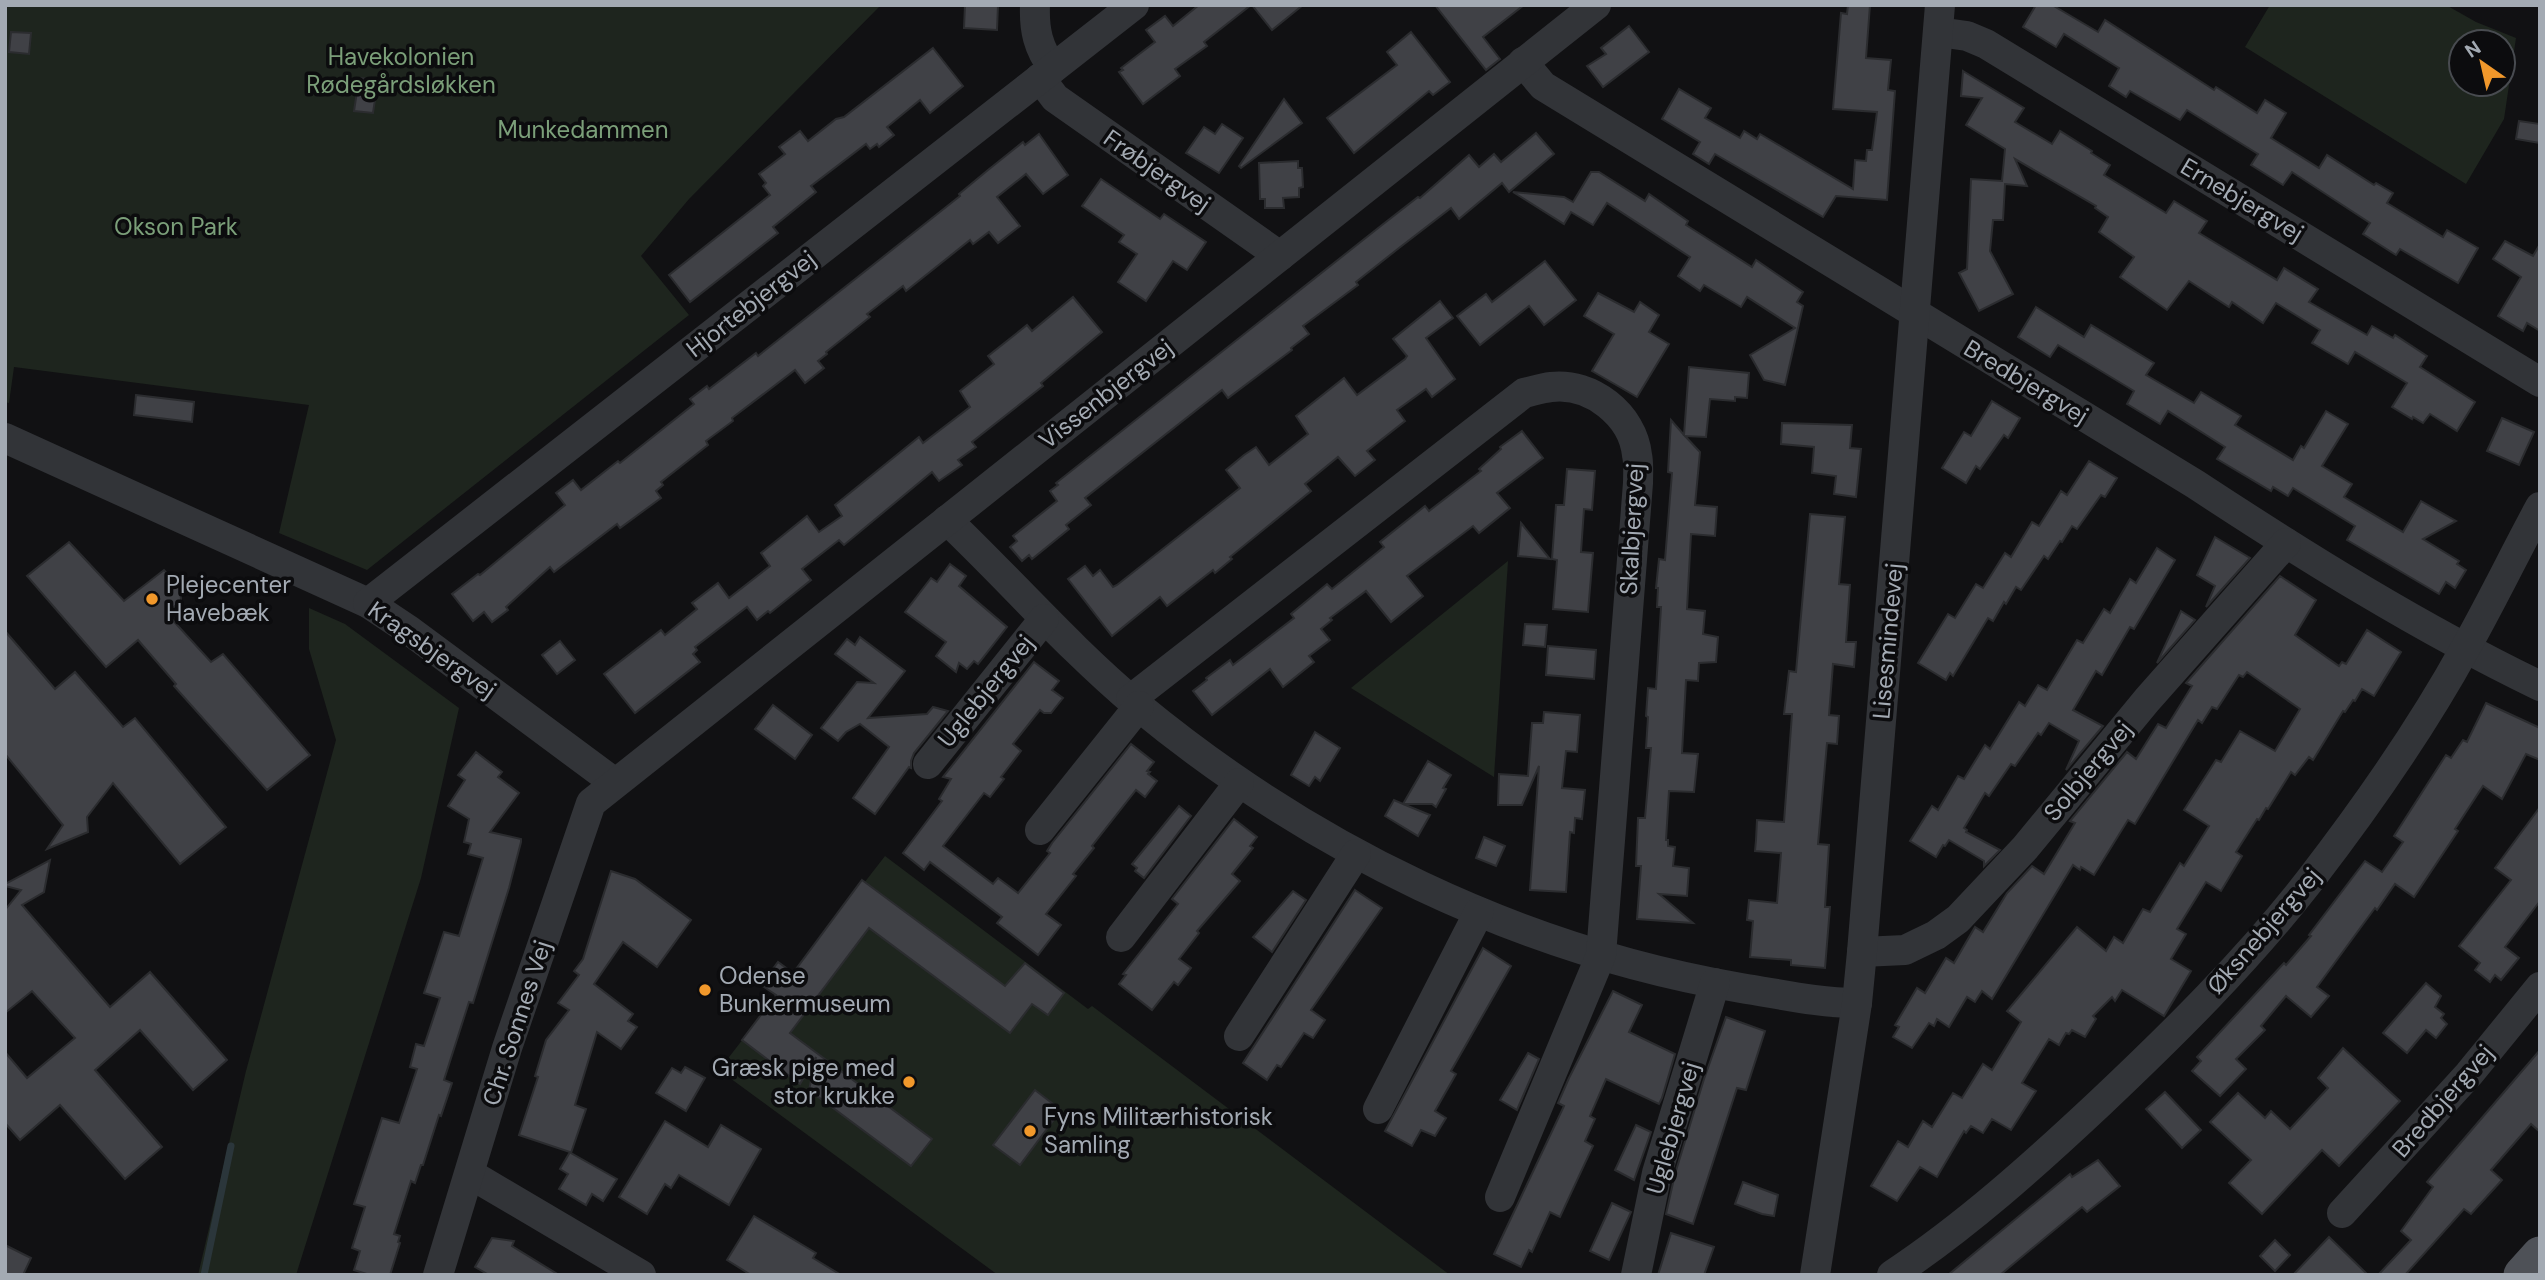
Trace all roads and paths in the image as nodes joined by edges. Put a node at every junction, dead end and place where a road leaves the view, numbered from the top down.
1 (1035, 5) edge
2 (1133, 5) edge
3 (1596, 5) edge
4 (1939, 18) edge
5 (1523, 62) junction
6 (1046, 73) junction
7 (1280, 256) junction
8 (1915, 315) junction
9 (2540, 382) edge
10 (5, 438) edge
11 (2540, 507) edge
12 (947, 520) junction
13 (2286, 544) junction
14 (368, 603) junction
15 (1044, 619) junction
16 (2465, 649) junction
17 (2540, 686) edge
18 (1135, 703) junction
19 (928, 764) dead end
20 (615, 783) junction
21 (1240, 783) junction
22 (1040, 830) dead end
23 (1356, 854) junction
24 (1479, 912) junction
25 (1121, 937) dead end
26 (1862, 952) junction
27 (1601, 955) junction
28 (1715, 983) junction
29 (2540, 987) edge
30 (1857, 1003) junction
31 (1239, 1036) dead end
32 (1378, 1109) dead end
33 (470, 1174) junction
34 (1500, 1197) dead end
35 (2342, 1213) dead end
36 (2540, 1255) edge
37 (438, 1275) edge
38 (641, 1275) edge
39 (1636, 1275) edge
40 (1815, 1275) edge
41 (1892, 1275) edge
42 (2522, 1275) edge

1 - 6 street, Frøbjergvej
2 - 6 street, Hjortebjergvej
3 - 5 street, Vissenbjergvej
4 - 8 street, Lisesmindevej
4 - 9 street, Ernebjergvej
5 - 7 street, Vissenbjergvej
5 - 8 street, Bredbjergvej
6 - 7 street, Frøbjergvej
6 - 14 street, Hjortebjergvej
7 - 12 street, Vissenbjergvej
8 - 13 street, Bredbjergvej
8 - 26 street, Lisesmindevej
10 - 14 street, Kragsbjergvej
11 - 16 street, Øksnebjergvej
12 - 15 street, Uglebjergvej
12 - 20 street, Vissenbjergvej
13 - 16 street, Bredbjergvej
13 - 26 street, Solbjergvej
14 - 20 street, Kragsbjergvej
15 - 18 street, Uglebjergvej
15 - 19 street, Uglebjergvej
16 - 17 street, Bredbjergvej
16 - 41 street, Øksnebjergvej
18 - 21 street, Uglebjergvej
18 - 22 street
18 - 27 street, Skalbjergvej
20 - 33 street, Chr. Sonnes Vej
21 - 23 street, Uglebjergvej
21 - 25 street
23 - 24 street, Uglebjergvej
23 - 31 street
24 - 27 street, Uglebjergvej
24 - 32 street
26 - 30 street, Lisesmindevej
27 - 28 street, Uglebjergvej
27 - 34 street
28 - 30 street, Uglebjergvej
28 - 39 street, Uglebjergvej
29 - 35 street, Bredbjergvej
30 - 40 street, Lisesmindevej
33 - 37 street, Chr. Sonnes Vej
33 - 38 street
36 - 42 main road

